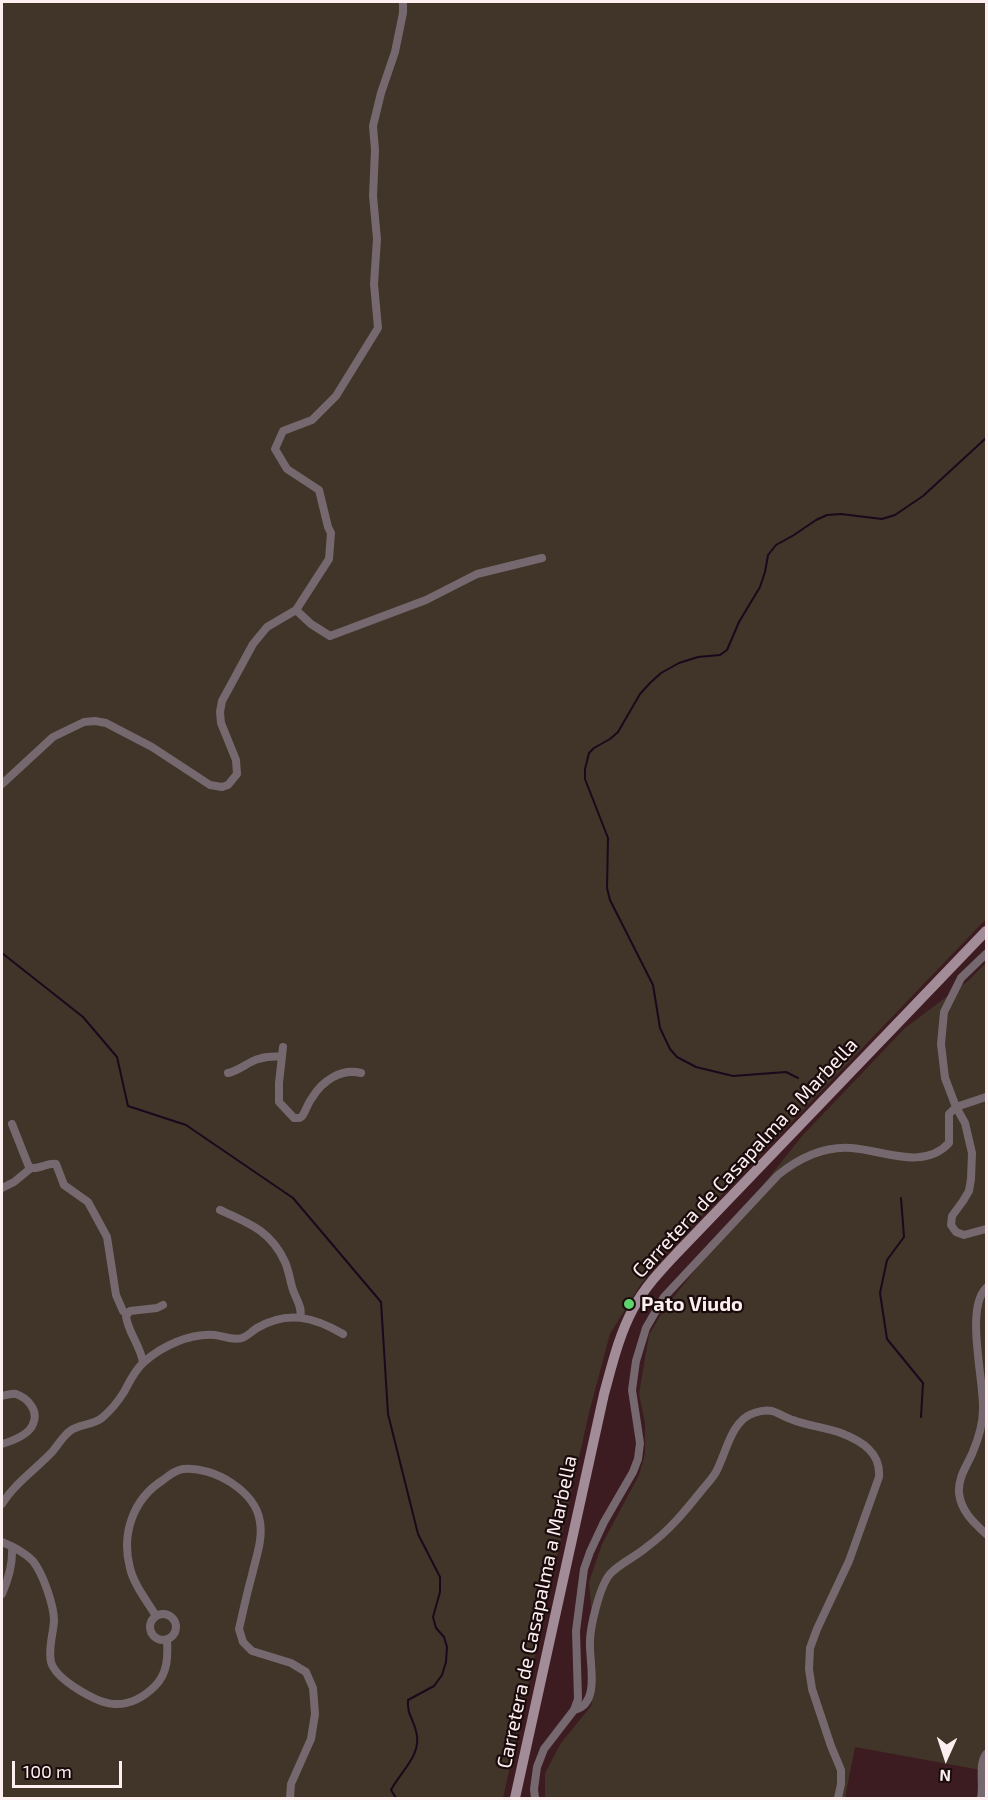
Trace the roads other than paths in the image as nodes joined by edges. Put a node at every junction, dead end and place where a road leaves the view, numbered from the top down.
1 (403, 2) edge
2 (542, 558) dead end
3 (296, 610) junction
4 (2, 784) edge
5 (987, 931) edge
6 (987, 954) edge
7 (228, 1073) dead end
8 (361, 1073) dead end
9 (987, 1097) edge
10 (956, 1107) junction
11 (12, 1124) dead end
12 (31, 1168) junction
13 (2, 1188) edge
14 (220, 1210) dead end
15 (987, 1229) edge
16 (987, 1288) edge
17 (163, 1305) dead end
18 (127, 1314) junction
19 (300, 1317) junction
20 (343, 1334) dead end
21 (143, 1363) junction
22 (2, 1396) edge
23 (2, 1444) edge
24 (2, 1504) edge
25 (987, 1534) edge
26 (2, 1542) edge
27 (12, 1547) junction
28 (2, 1594) edge
29 (156, 1616) junction
30 (167, 1639) junction
31 (574, 1710) junction
32 (987, 1754) edge
33 (290, 1798) edge
34 (515, 1798) edge
35 (534, 1798) edge
36 (838, 1798) edge
37 (981, 1798) edge

1 - 3 street
2 - 3 street
3 - 4 street
5 - 34 main road, Carretera de Casapalma a Marbella
6 - 10 street
7 - 8 street
9 - 10 street
10 - 15 street
10 - 31 street
11 - 12 street
12 - 13 street
12 - 18 street
14 - 19 street
16 - 25 street
17 - 18 street
18 - 21 street
19 - 20 street
19 - 21 street
21 - 24 street
22 - 23 street
26 - 27 street
27 - 28 street
27 - 30 street
29 - 30 street
29 - 30 street
29 - 33 street
31 - 35 street
31 - 36 street
32 - 37 street

